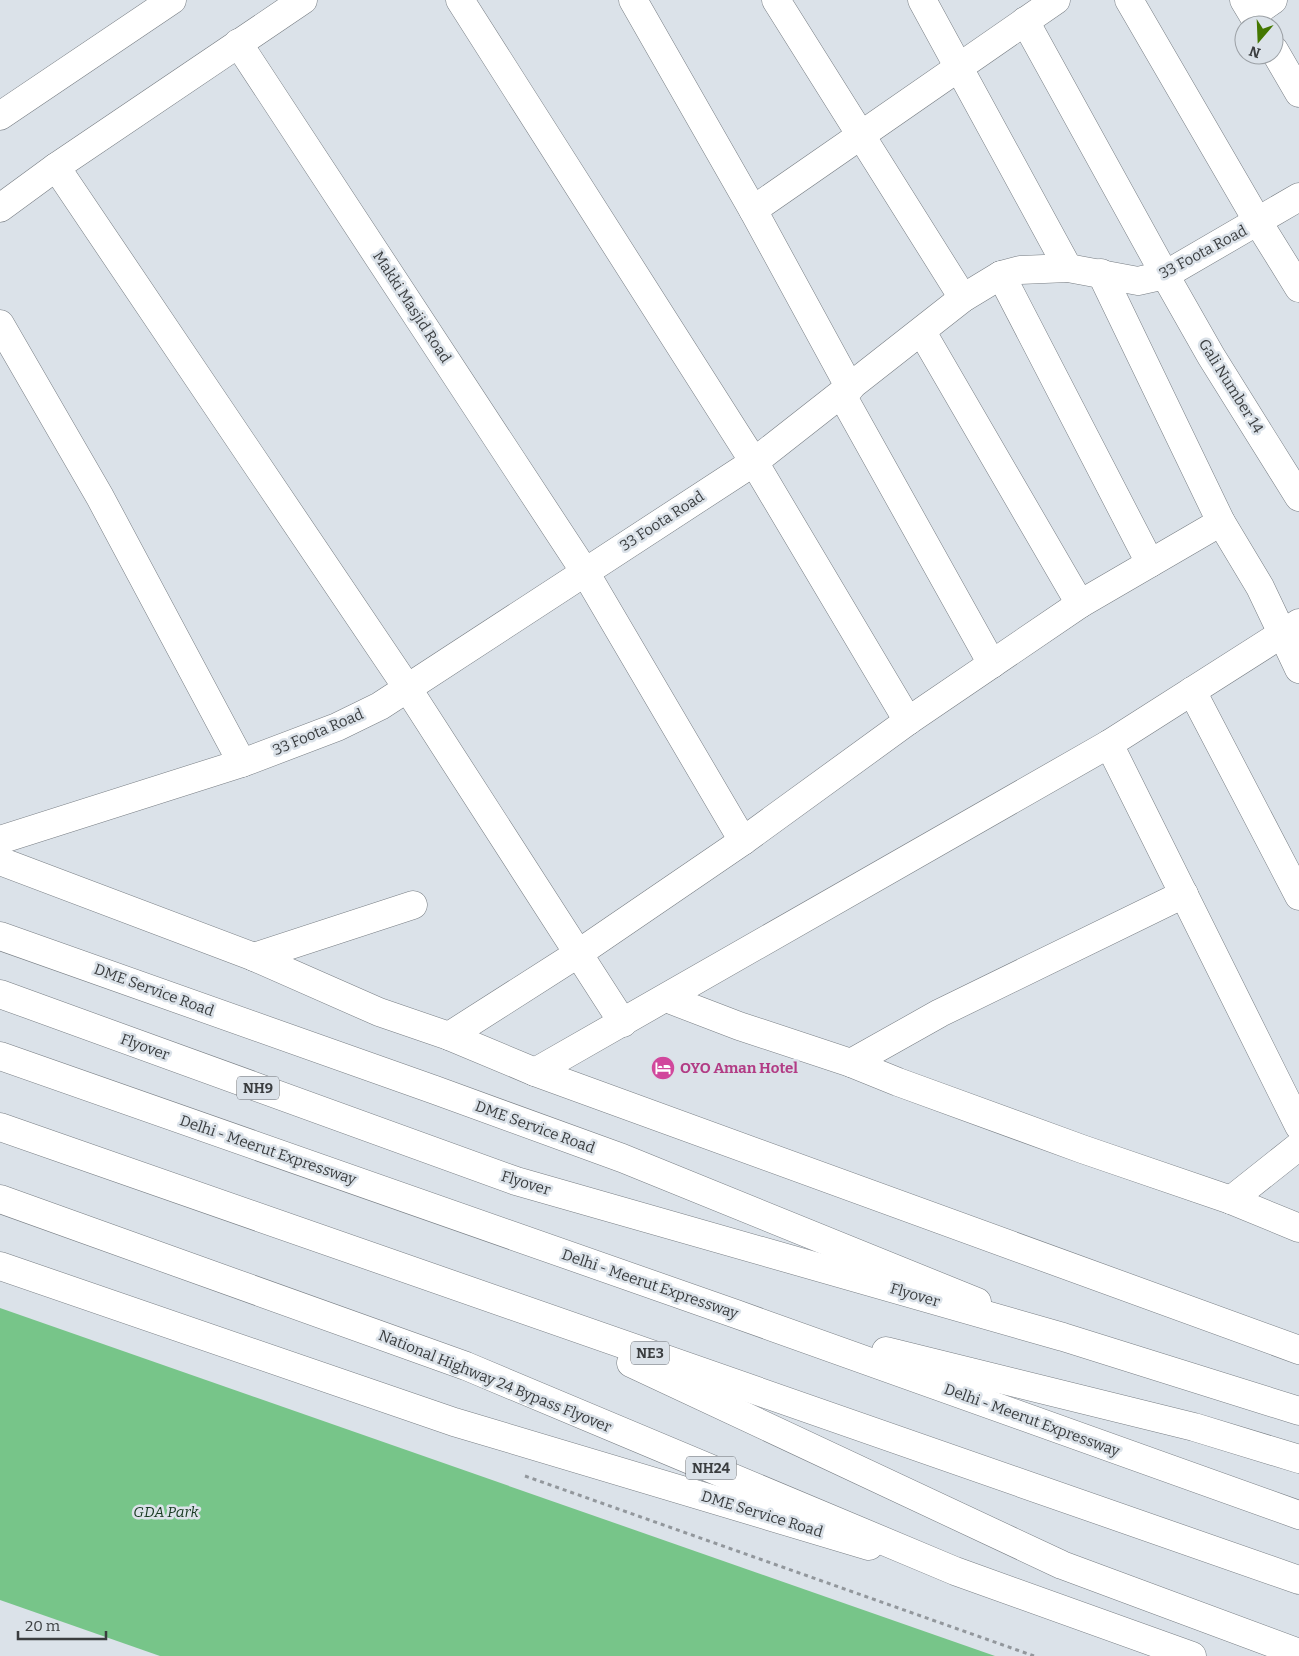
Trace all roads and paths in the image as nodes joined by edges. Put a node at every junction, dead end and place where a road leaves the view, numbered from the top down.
1 (172, 0) edge
2 (303, 0) edge
3 (460, 0) edge
4 (633, 0) edge
5 (776, 0) edge
6 (922, 0) edge
7 (1056, 0) edge
8 (1129, 0) edge
9 (1025, 21) junction
10 (238, 43) junction
11 (1283, 65) edge
12 (958, 66) junction
13 (1299, 93) edge
14 (0, 116) edge
15 (861, 134) junction
16 (56, 167) junction
17 (1299, 197) edge
18 (0, 208) edge
19 (753, 210) junction
20 (1258, 222) junction
21 (1068, 268) junction
22 (1101, 273) junction
23 (1001, 275) junction
24 (1165, 275) junction
25 (1299, 288) edge
26 (964, 298) junction
27 (0, 324) edge
28 (922, 332) junction
29 (846, 392) junction
30 (754, 462) junction
31 (1299, 497) edge
32 (1221, 522) junction
33 (1150, 563) junction
34 (585, 572) junction
35 (1080, 604) junction
36 (1290, 628) edge
37 (992, 664) junction
38 (1299, 669) edge
39 (408, 689) junction
40 (1192, 691) junction
41 (908, 721) junction
42 (1109, 744) junction
43 (242, 763) junction
44 (0, 840) edge
45 (743, 841) junction
46 (0, 861) edge
47 (1184, 894) junction
48 (1299, 896) edge
49 (413, 905) dead end
50 (0, 936) edge
51 (579, 953) junction
52 (254, 957) junction
53 (0, 994) edge
54 (666, 998) junction
55 (623, 1023) junction
56 (449, 1036) junction
57 (0, 1056) edge
58 (851, 1063) junction
59 (536, 1072) junction
60 (1299, 1126) edge
61 (0, 1127) edge
62 (1299, 1146) edge
63 (0, 1199) edge
64 (1231, 1200) junction
65 (1299, 1228) edge
66 (0, 1266) edge
67 (499, 1301) junction
68 (736, 1314) junction
69 (1063, 1337) junction
70 (1299, 1350) edge
71 (1299, 1411) edge
72 (1299, 1459) edge
73 (1299, 1515) edge
74 (954, 1571) junction
75 (1299, 1580) edge
76 (1299, 1653) edge
77 (1192, 1656) edge

1 - 14 main road
2 - 10 main road
3 - 30 main road
4 - 19 main road
5 - 15 main road
6 - 12 main road
7 - 9 main road
8 - 20 main road
9 - 12 main road
9 - 24 main road, Gali Number 14
10 - 16 main road
10 - 34 main road, Makki Masjid Road
11 - 13 main road
12 - 15 main road
12 - 21 main road
15 - 19 main road
15 - 26 main road
16 - 18 main road
16 - 39 main road
17 - 20 main road, 33 Foota Road
19 - 29 main road
20 - 24 main road, 33 Foota Road
20 - 25 main road
21 - 22 main road, 33 Foota Road
21 - 23 main road, 33 Foota Road
22 - 24 main road, 33 Foota Road
22 - 32 main road
23 - 26 main road, 33 Foota Road
23 - 33 main road
24 - 31 main road, Gali Number 14
26 - 28 main road, 33 Foota Road
27 - 43 main road
28 - 29 main road, 33 Foota Road
28 - 35 main road
29 - 30 main road, 33 Foota Road
29 - 37 main road
30 - 34 main road, 33 Foota Road
30 - 41 main road
32 - 33 main road
32 - 36 main road
33 - 35 main road
34 - 39 main road, 33 Foota Road
34 - 45 main road, Makki Masjid Road
35 - 37 main road
36 - 38 main road
36 - 40 main road
37 - 41 main road
39 - 43 main road, 33 Foota Road
39 - 51 main road
40 - 42 main road
40 - 48 main road
41 - 45 main road
42 - 47 main road
42 - 54 main road
43 - 44 main road, 33 Foota Road
45 - 51 main road
46 - 52 main road
47 - 58 main road
47 - 60 main road
49 - 52 main road
50 - 69 main road, DME Service Road
51 - 55 main road
51 - 56 main road
52 - 56 main road
53 - 69 main road, Flyover / NH9
54 - 55 main road
54 - 58 main road
55 - 59 main road
56 - 59 main road
57 - 68 main road, Delhi - Meerut Expressway
58 - 64 main road
59 - 70 main road
61 - 67 main road, NE3
62 - 64 main road
63 - 74 main road, National Highway 24 Bypass Flyover / NH24
64 - 65 main road
66 - 74 main road, DME Service Road
67 - 75 main road, NE3
67 - 76 main road
68 - 72 main road
68 - 73 main road, Delhi - Meerut Expressway
69 - 71 main road
74 - 77 main road

